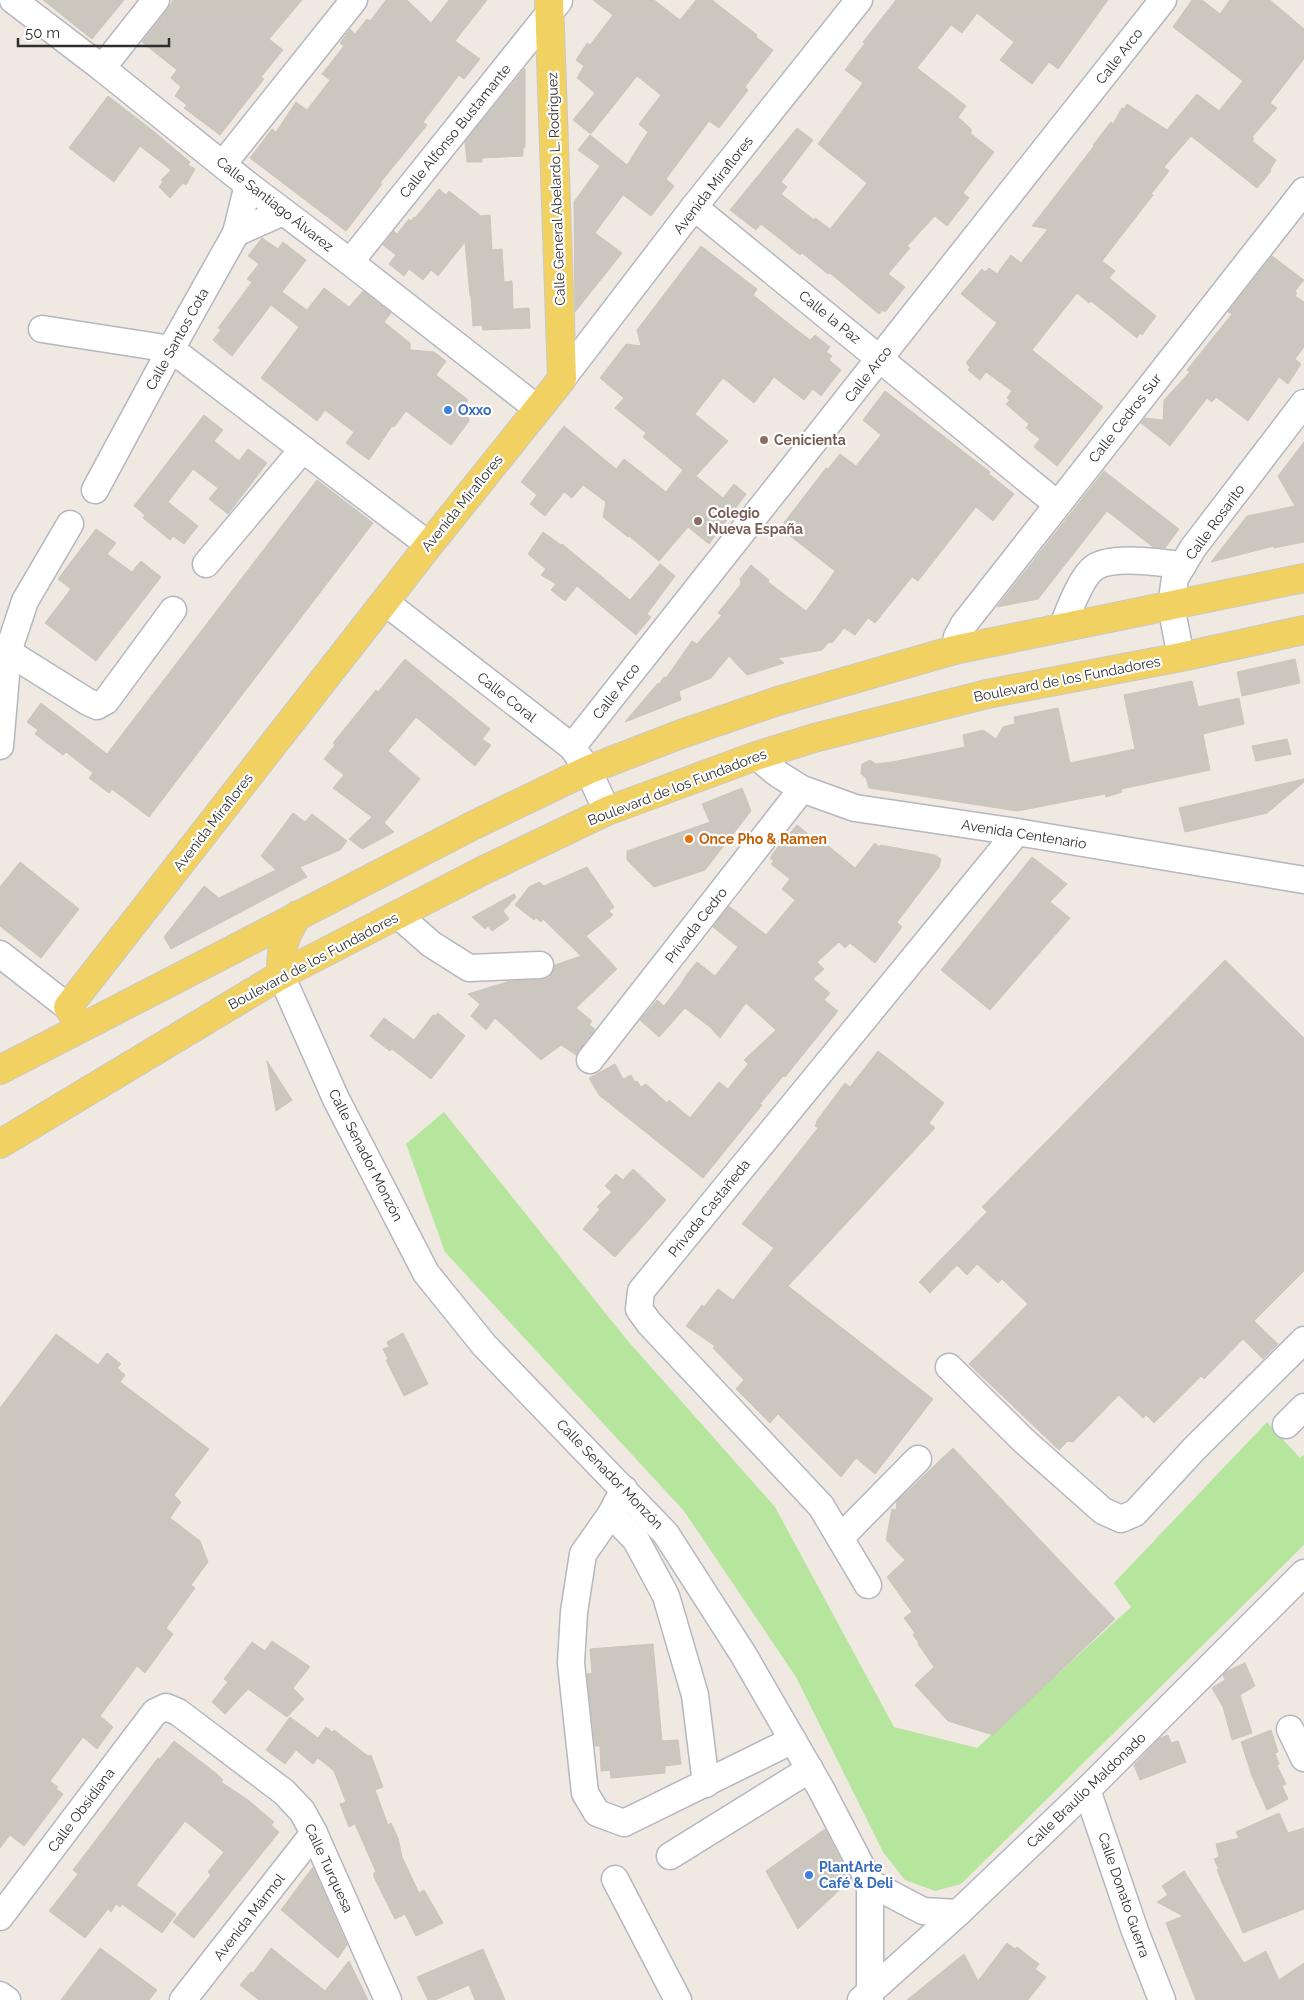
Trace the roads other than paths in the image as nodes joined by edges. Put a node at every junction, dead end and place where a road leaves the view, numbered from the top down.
1 (13, 0) edge
2 (156, 0) edge
3 (354, 0) edge
4 (859, 0) edge
5 (1163, 0) edge
6 (553, 4) edge
7 (102, 68) junction
8 (223, 164) junction
9 (248, 186) junction
10 (1304, 191) edge
11 (694, 207) junction
12 (283, 212) junction
13 (236, 233) junction
14 (350, 262) junction
15 (42, 329) dead end
16 (171, 350) junction
17 (881, 358) junction
18 (562, 378) junction
19 (1304, 403) edge
20 (538, 409) junction
21 (303, 449) junction
22 (95, 490) dead end
23 (1058, 504) junction
24 (70, 524) dead end
25 (429, 545) junction
26 (206, 564) dead end
27 (1183, 565) junction
28 (1304, 578) edge
29 (385, 602) junction
30 (1171, 606) junction
31 (173, 610) dead end
32 (1062, 628) junction
33 (1304, 630) edge
34 (954, 650) junction
35 (8, 652) junction
36 (1181, 657) junction
37 (0, 746) edge
38 (572, 747) junction
39 (756, 756) junction
40 (588, 770) junction
41 (802, 789) junction
42 (607, 811) junction
43 (1017, 832) junction
44 (1304, 880) edge
45 (298, 915) junction
46 (398, 915) junction
47 (1, 956) edge
48 (540, 965) dead end
49 (281, 975) junction
50 (75, 1017) junction
51 (590, 1060) dead end
52 (0, 1070) edge
53 (0, 1144) edge
54 (1304, 1340) edge
55 (949, 1367) dead end
56 (918, 1459) dead end
57 (624, 1489) junction
58 (611, 1514) junction
59 (840, 1538) junction
60 (1304, 1573) edge
61 (868, 1585) dead end
62 (166, 1708) joint
63 (1290, 1729) dead end
64 (793, 1740) junction
65 (1304, 1758) edge
66 (810, 1769) junction
67 (706, 1784) junction
68 (1087, 1790) junction
69 (314, 1833) junction
70 (670, 1856) dead end
71 (615, 1880) dead end
72 (870, 1882) junction
73 (958, 1913) junction
74 (0, 1917) edge
75 (0, 1994) edge
76 (866, 1998) edge
77 (7, 2000) edge
78 (183, 2000) edge
79 (388, 2000) edge
80 (678, 2000) edge
81 (1162, 2000) edge

1 - 7 street, Calle Santiago Álvarez
2 - 7 street
3 - 8 street
4 - 11 street, Avenida Miraflores
5 - 17 street, Calle Arco
6 - 14 street, Calle Alfonso Bustamante
6 - 18 main road, Calle General Abelardo L. Rodríguez
7 - 8 street, Calle Santiago Álvarez
8 - 9 street, Calle Santiago Álvarez
9 - 12 street, Calle Santiago Álvarez
9 - 13 street, Calle Santos Cota
10 - 23 street, Calle Cedros Sur
11 - 17 street, Calle la Paz
11 - 18 street, Avenida Miraflores
12 - 13 street
12 - 14 street, Calle Santiago Álvarez
13 - 16 street, Calle Santos Cota
14 - 20 street, Calle Santiago Álvarez
15 - 16 street
16 - 21 street
16 - 22 street, Calle Santos Cota
17 - 23 street, Calle la Paz
17 - 38 street, Calle Arco
18 - 20 main road, Avenida Miraflores
19 - 27 street, Calle Rosarito
20 - 25 main road, Avenida Miraflores
21 - 25 street
21 - 26 street
23 - 34 street, Calle Cedros Sur
24 - 35 street
25 - 29 main road, Avenida Miraflores
27 - 30 street, Calle Rosarito
27 - 32 street
28 - 30 main road
29 - 38 street, Calle Coral
29 - 50 main road, Avenida Miraflores
30 - 32 main road
30 - 36 street, Calle Rosarito
31 - 35 street
32 - 34 main road
33 - 36 main road, Boulevard de los Fundadores
34 - 40 main road
35 - 37 street
36 - 39 main road, Boulevard de los Fundadores
38 - 40 street, Calle Coral
39 - 41 street, Avenida Centenario
39 - 42 main road, Boulevard de los Fundadores
40 - 42 street, Calle Coral
40 - 45 main road
41 - 43 street, Avenida Centenario
41 - 51 street, Privada Cedro
42 - 46 main road, Boulevard de los Fundadores
43 - 44 street, Avenida Centenario
43 - 59 street, Privada Castañeda
45 - 49 main road
45 - 50 main road
46 - 48 street
46 - 49 main road, Boulevard de los Fundadores
47 - 50 street
49 - 53 main road, Boulevard de los Fundadores
49 - 57 street, Calle Senador Monzón
50 - 52 main road
54 - 55 street
56 - 59 street
57 - 58 street
57 - 64 street, Calle Senador Monzón
58 - 67 street
58 - 67 street
59 - 61 street, Privada Castañeda
60 - 68 street, Calle Braulio Maldonado
62 - 69 street, Calle Turquesa
62 - 74 street, Calle Obsidiana
63 - 65 street
64 - 66 street, Calle Senador Monzón
64 - 67 street
66 - 70 street
66 - 72 street, Calle Senador Monzón
68 - 73 street, Calle Braulio Maldonado
68 - 81 street, Calle Donato Guerra
69 - 78 street, Avenida Mármol
69 - 79 street, Calle Turquesa
71 - 80 street
72 - 73 street
72 - 76 street, Calle Senador Monzón
73 - 76 street, Calle Braulio Maldonado
75 - 77 street

